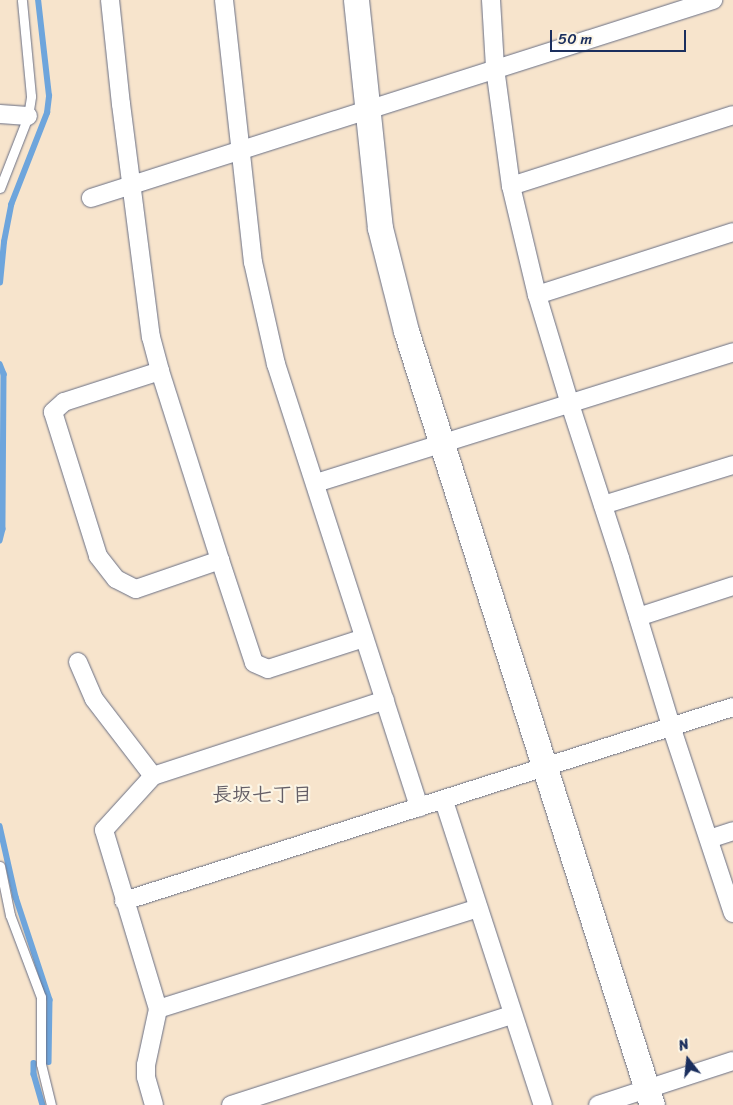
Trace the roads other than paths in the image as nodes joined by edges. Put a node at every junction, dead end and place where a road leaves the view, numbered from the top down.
1 (22, 0) edge
2 (110, 0) edge
3 (224, 0) edge
4 (356, 0) edge
5 (491, 0) edge
6 (713, 0) edge
7 (495, 68) junction
8 (366, 108) junction
9 (0, 114) edge
10 (733, 115) edge
11 (28, 116) junction
12 (241, 152) junction
13 (132, 186) junction
14 (511, 186) junction
15 (0, 188) edge
16 (91, 198) dead end
17 (733, 232) edge
18 (537, 295) junction
19 (733, 352) edge
20 (160, 371) junction
21 (569, 402) junction
22 (441, 444) junction
23 (733, 466) edge
24 (316, 483) junction
25 (603, 505) junction
26 (220, 560) junction
27 (733, 586) edge
28 (638, 617) junction
29 (364, 638) junction
30 (78, 662) dead end
31 (385, 700) junction
32 (733, 707) edge
33 (671, 726) junction
34 (545, 769) junction
35 (153, 776) junction
36 (444, 801) junction
37 (419, 808) junction
38 (733, 831) edge
39 (709, 838) junction
40 (0, 866) edge
41 (124, 901) junction
42 (478, 908) junction
43 (733, 913) edge
44 (158, 1009) junction
45 (512, 1015) junction
46 (733, 1061) edge
47 (649, 1097) edge
48 (51, 1105) edge
49 (154, 1105) edge
50 (231, 1105) edge
51 (542, 1105) edge
52 (598, 1105) edge

1 - 11 lane
2 - 13 street
3 - 12 street
4 - 8 street
5 - 7 street
6 - 7 street
7 - 8 street
7 - 14 street
8 - 12 street
8 - 22 street
9 - 11 street
10 - 14 street
11 - 15 lane
12 - 13 street
12 - 24 street
13 - 16 street
13 - 20 street
14 - 18 street
17 - 18 street
18 - 21 street
19 - 21 street
20 - 26 street
20 - 26 street
21 - 22 street
21 - 25 street
22 - 24 street
22 - 34 street
23 - 25 street
24 - 29 street
25 - 28 street
26 - 29 street
27 - 28 street
28 - 33 street
29 - 31 street
30 - 35 street
31 - 35 street
31 - 37 street
32 - 33 street
33 - 34 street
33 - 39 street
34 - 36 street
34 - 47 street
35 - 41 street
36 - 37 street
36 - 42 street
37 - 41 street
38 - 39 street
39 - 43 street
40 - 48 lane
41 - 44 street
42 - 44 street
42 - 45 street
44 - 49 street
45 - 50 street
45 - 51 street
46 - 47 street
47 - 52 street

